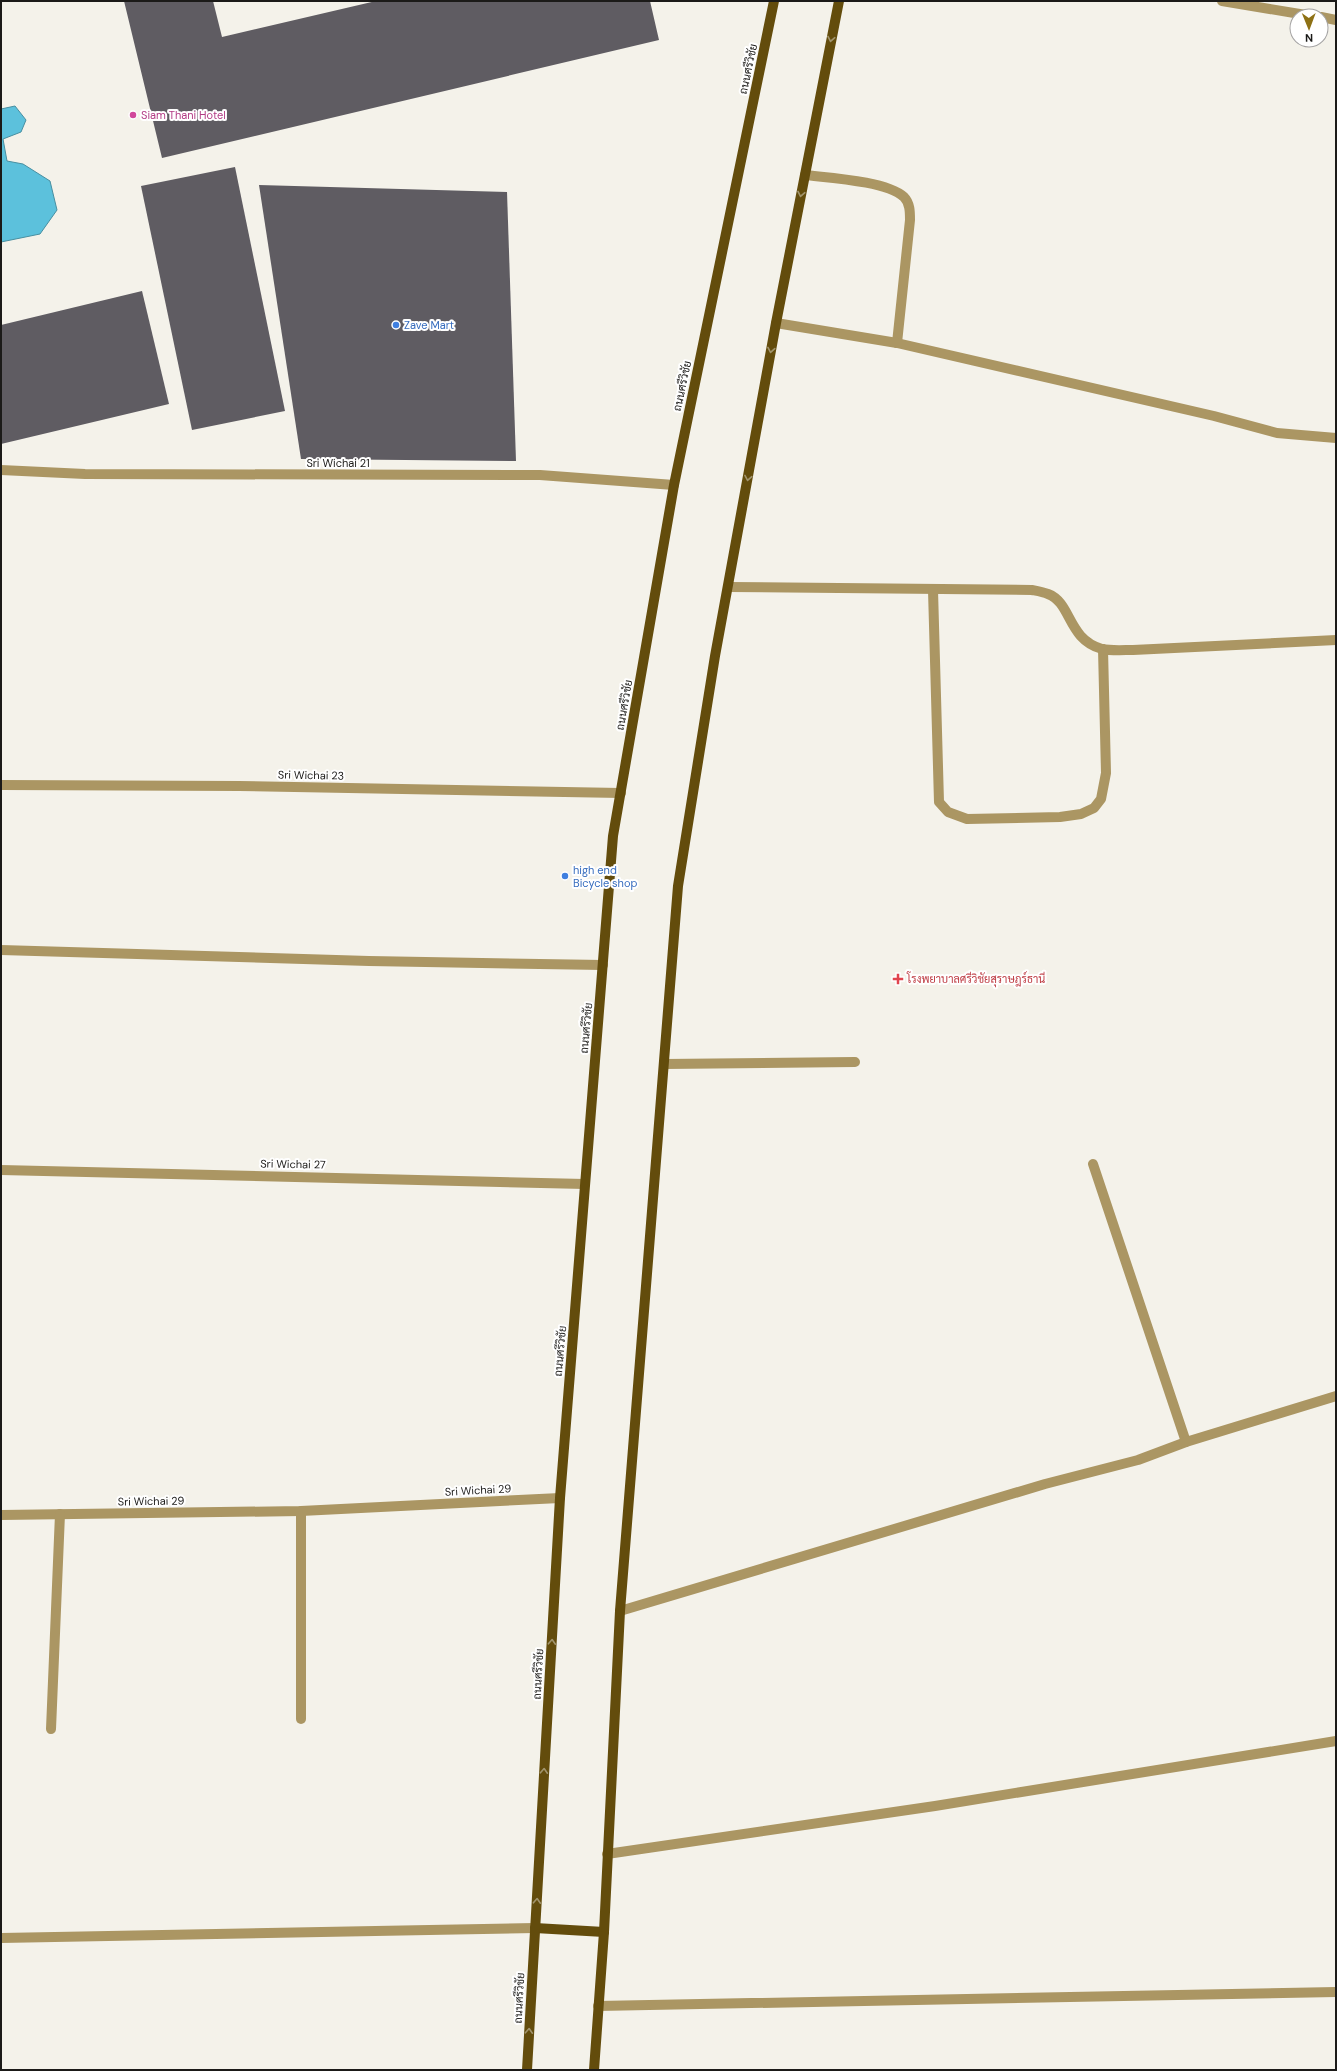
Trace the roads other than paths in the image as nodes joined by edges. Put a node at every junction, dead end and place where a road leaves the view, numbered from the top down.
1 (774, 1) edge
2 (839, 1) edge
3 (1222, 1) edge
4 (1289, 12) edge
5 (805, 175) junction
6 (776, 323) junction
7 (897, 343) junction
8 (1336, 438) edge
9 (1, 470) edge
10 (674, 485) junction
11 (729, 587) junction
12 (933, 590) junction
13 (1336, 640) edge
14 (1103, 649) junction
15 (1, 785) edge
16 (621, 793) junction
17 (1, 950) edge
18 (603, 965) junction
19 (855, 1062) dead end
20 (664, 1064) junction
21 (1093, 1164) dead end
22 (1, 1170) edge
23 (585, 1184) junction
24 (1336, 1396) edge
25 (1186, 1442) junction
26 (560, 1498) junction
27 (301, 1511) junction
28 (60, 1514) junction
29 (1, 1515) edge
30 (620, 1611) junction
31 (301, 1719) dead end
32 (51, 1729) dead end
33 (1336, 1740) edge
34 (607, 1854) junction
35 (535, 1928) junction
36 (604, 1932) junction
37 (1, 1938) edge
38 (1336, 1996) edge
39 (598, 2006) junction
40 (527, 2070) edge
41 (594, 2070) edge

1 - 10 main road, ถนนศรีวิชัย
2 -> 5 main road
3 - 4 street
5 -> 6 main road
5 - 7 street
6 - 7 street
6 -> 11 main road
7 - 8 street
9 - 10 street, Sri Wichai 21
10 - 16 main road, ถนนศรีวิชัย
11 - 12 street
11 - 20 main road
12 - 14 street
12 - 14 street
13 - 14 street
15 - 16 street, Sri Wichai 23
16 - 18 main road, ถนนศรีวิชัย
17 - 18 street
18 - 23 main road, ถนนศรีวิชัย
19 - 20 street
20 - 30 main road
21 - 25 street
22 - 23 street, Sri Wichai 27
23 - 26 main road, ถนนศรีวิชัย
24 - 25 street
25 - 30 street
26 - 27 street, Sri Wichai 29
35 -> 26 main road, ถนนศรีวิชัย
27 - 28 street, Sri Wichai 29
27 - 31 street
28 - 29 street, Sri Wichai 29
28 - 32 street
30 - 34 main road
33 - 34 street
34 - 36 main road
35 - 36 main road
35 - 37 street
40 -> 35 main road, ถนนศรีวิชัย
36 - 39 main road
38 - 39 street
39 - 41 main road

